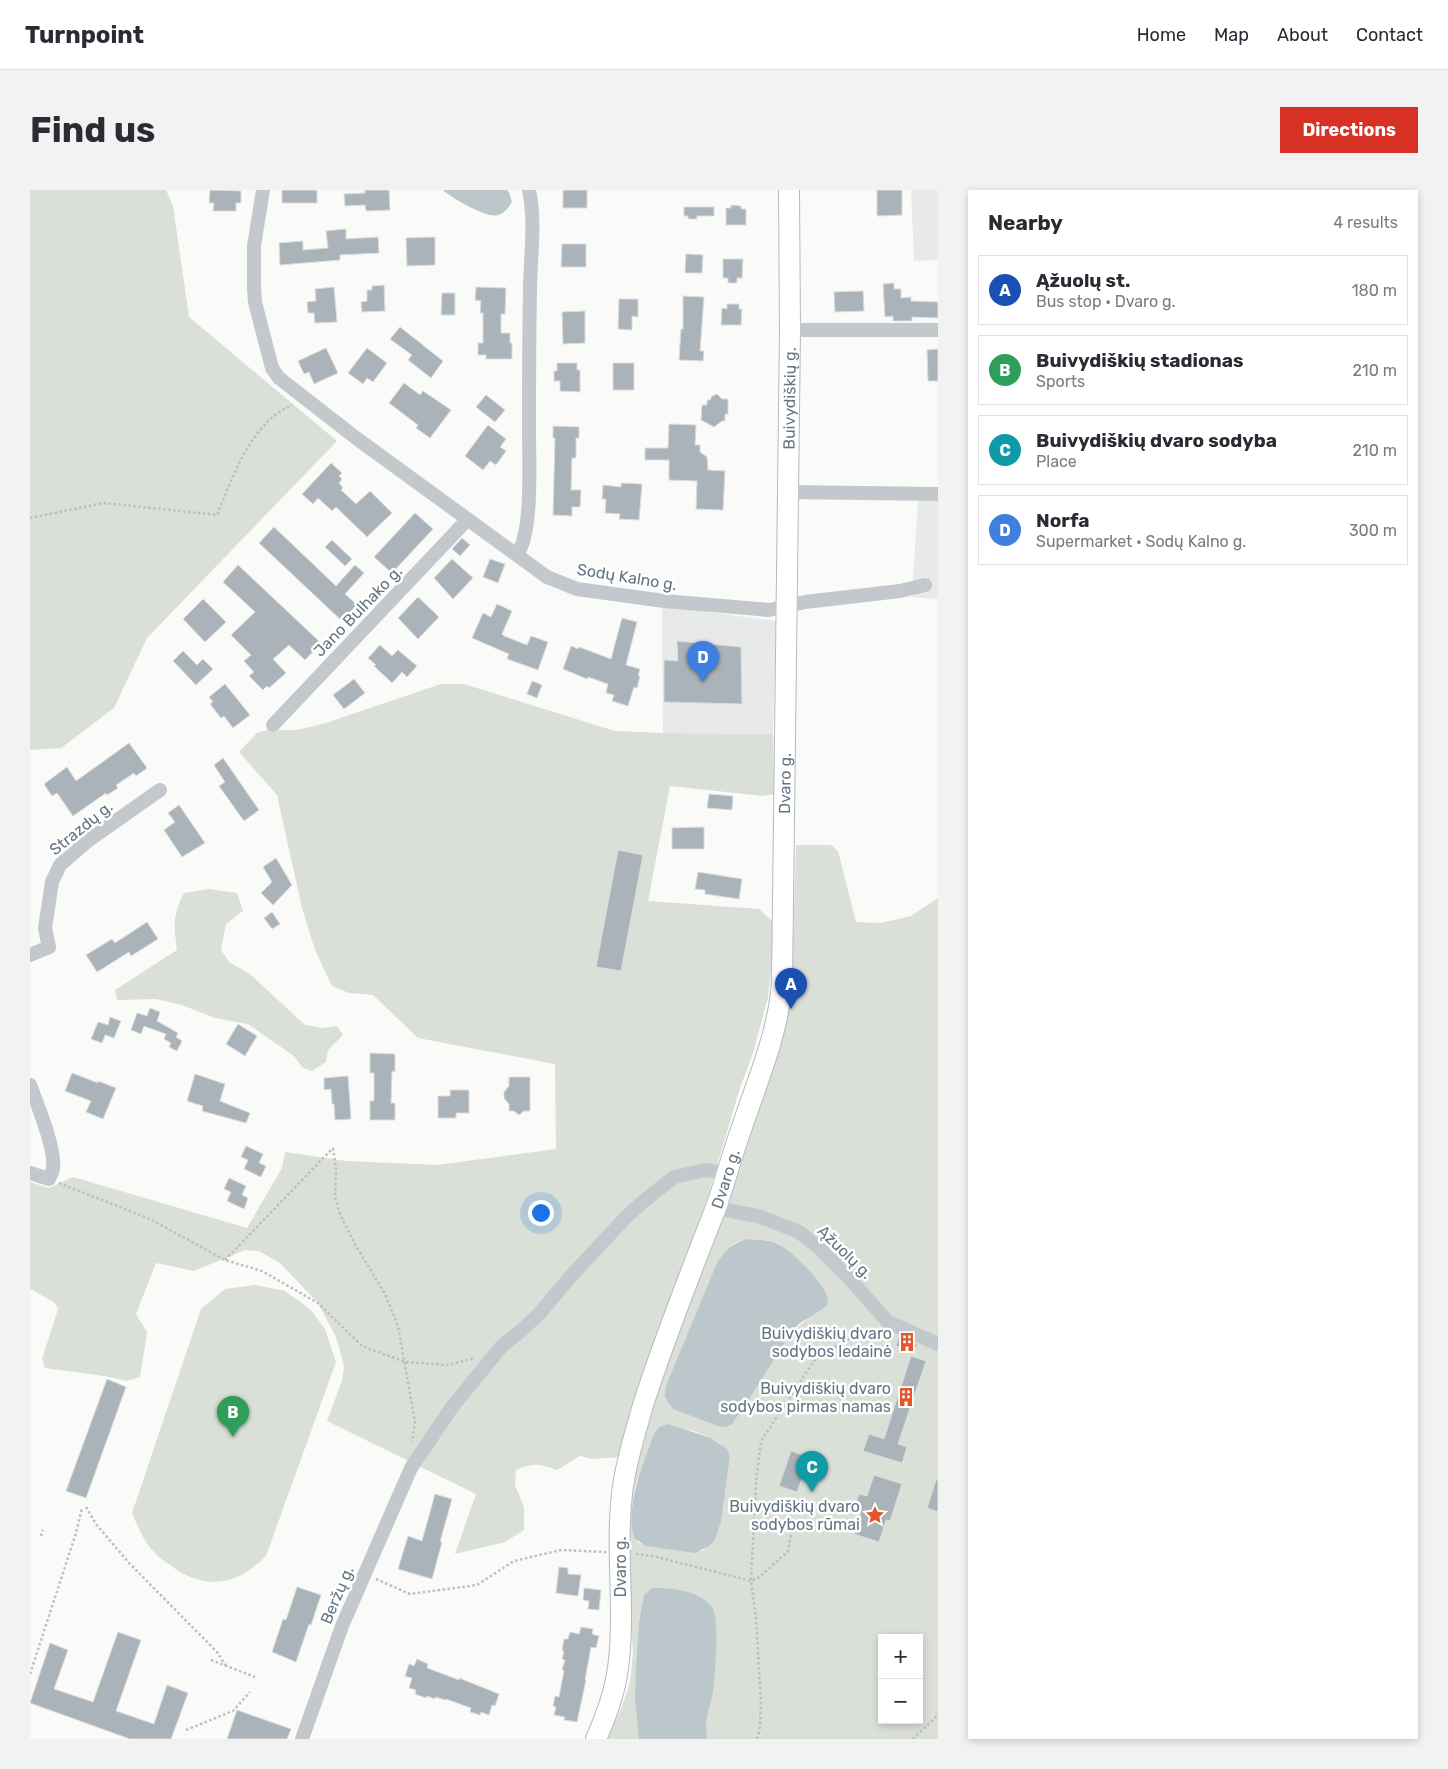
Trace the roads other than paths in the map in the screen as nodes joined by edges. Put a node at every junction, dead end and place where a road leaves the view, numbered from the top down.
1 (263, 190) edge
2 (529, 190) edge
3 (789, 190) edge
4 (790, 330) junction
5 (938, 330) edge
6 (787, 492) junction
7 (938, 494) edge
8 (468, 520) junction
9 (517, 555) junction
10 (925, 585) dead end
11 (786, 607) junction
12 (273, 725) dead end
13 (160, 790) dead end
14 (30, 955) edge
15 (30, 1085) edge
16 (30, 1173) edge
17 (727, 1173) junction
18 (716, 1208) junction
19 (938, 1344) edge
20 (302, 1739) edge
21 (596, 1739) edge

1 - 8 street, Sodų Kalno g.
2 - 9 street
3 - 4 main road, Buivydiškių g.
4 - 5 street
4 - 6 main road, Buivydiškių g.
6 - 7 street
6 - 11 main road, Buivydiškių g.
8 - 9 street, Sodų Kalno g.
8 - 12 street, Jano Bulhako g.
9 - 11 street, Sodų Kalno g.
10 - 11 street, Sodų Kalno g.
11 - 17 main road, Dvaro g.
13 - 14 street, Strazdų g.
15 - 16 street
17 - 18 main road, Dvaro g.
17 - 20 street, Beržų g.
18 - 19 street, Ąžuolų g.
18 - 21 main road, Dvaro g.

